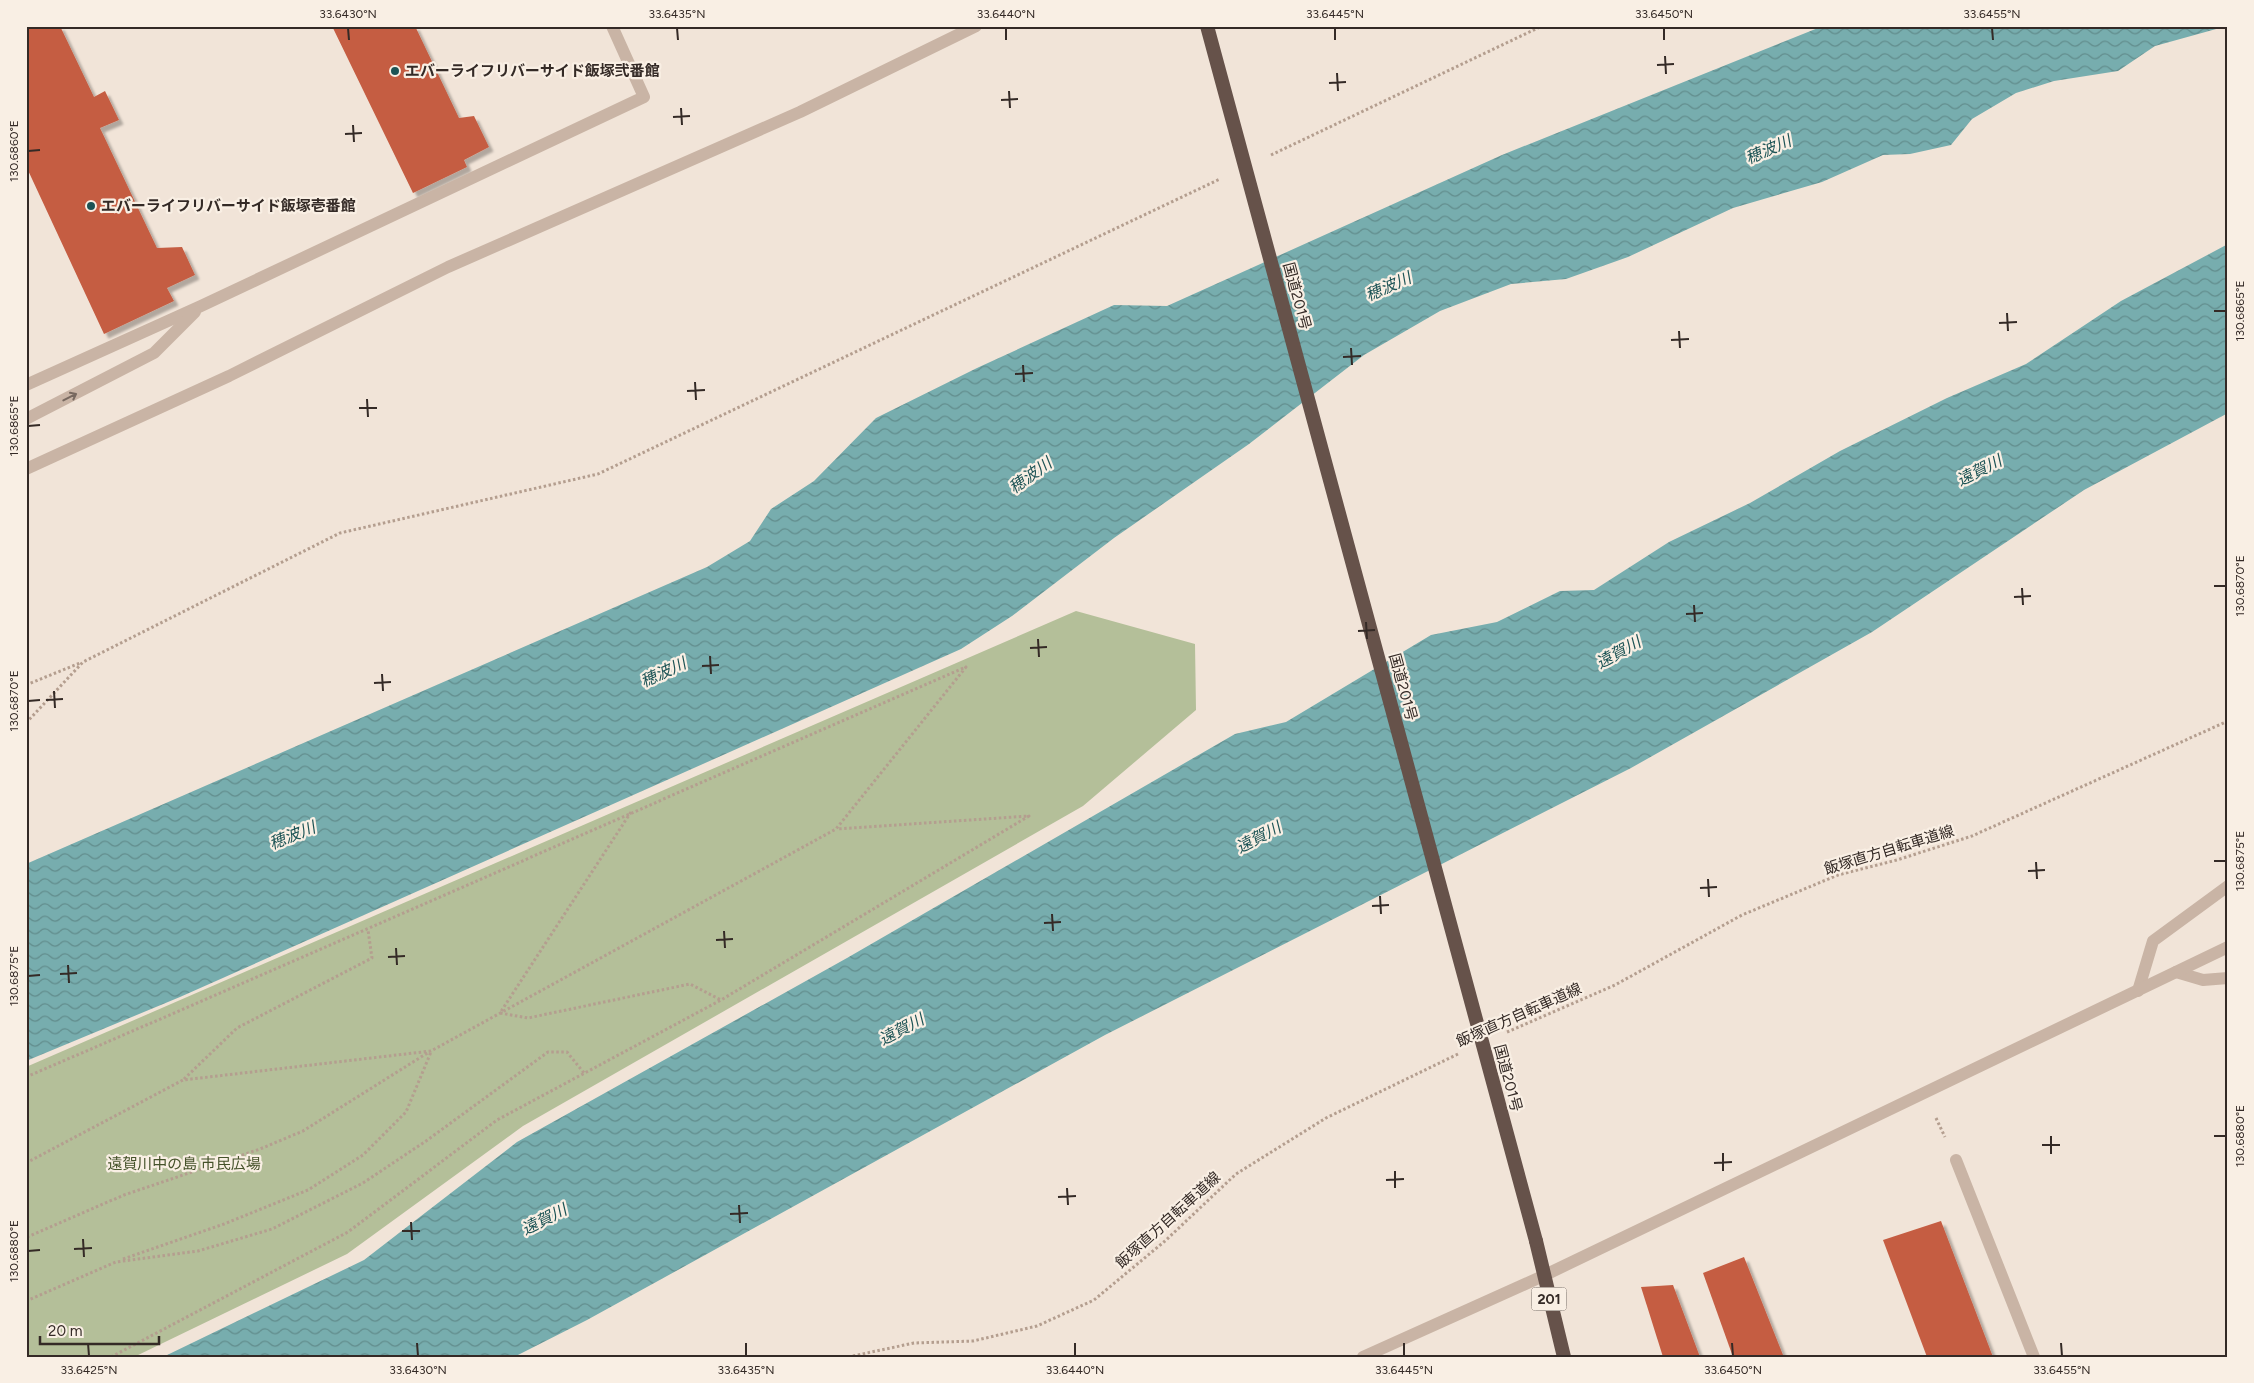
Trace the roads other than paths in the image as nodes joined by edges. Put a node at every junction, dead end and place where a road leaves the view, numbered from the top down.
1 (612, 26) edge
2 (976, 26) edge
3 (1208, 26) edge
4 (201, 306) junction
5 (26, 385) edge
6 (26, 419) edge
7 (26, 469) edge
8 (2228, 886) edge
9 (2228, 947) edge
10 (2176, 972) junction
11 (2228, 978) edge
12 (2138, 991) junction
13 (1956, 1160) road end
14 (1544, 1276) junction
15 (1363, 1357) edge
16 (1564, 1357) edge
17 (2034, 1357) edge

1 - 4 street
2 - 7 street
3 - 14 highway, 国道201号 / 201, bridge
4 - 5 street
6 -> 4 street
8 - 12 street
9 - 10 street
10 - 11 street
10 - 12 street
12 - 14 street
13 - 17 street
14 - 15 street
14 - 16 highway, 国道201号 / 201

